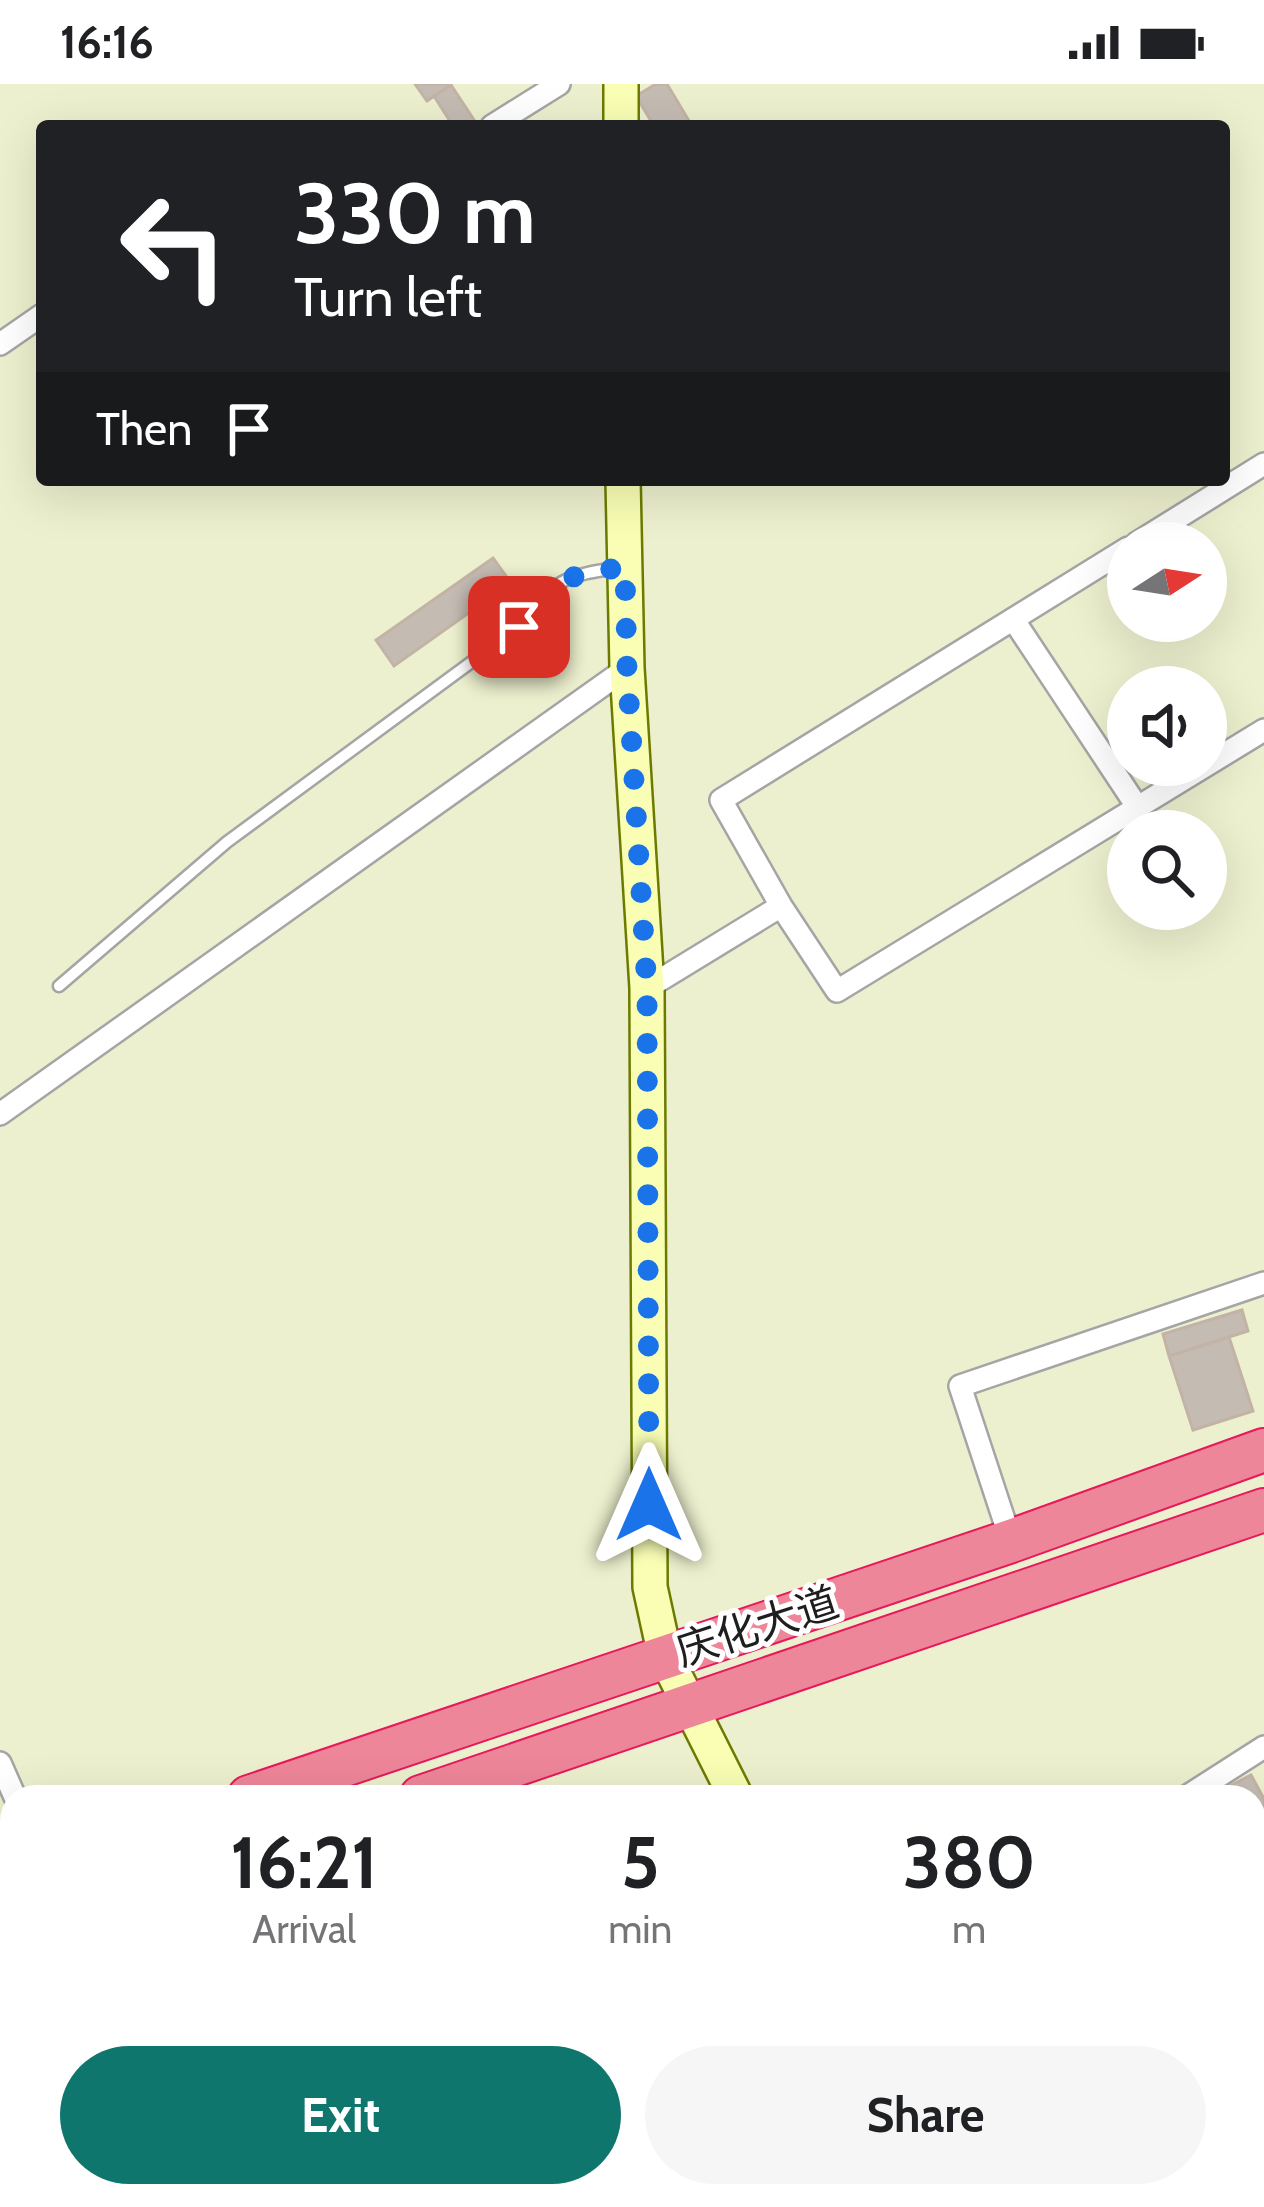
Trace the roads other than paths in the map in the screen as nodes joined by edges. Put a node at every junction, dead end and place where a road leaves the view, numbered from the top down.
1 (559, 84) edge
2 (621, 84) edge
3 (502, 120) edge
4 (621, 120) edge
5 (36, 319) edge
6 (0, 344) edge
7 (1264, 464) edge
8 (1230, 485) edge
9 (623, 486) edge
10 (1229, 486) edge
11 (1171, 522) edge
12 (1107, 561) edge
13 (625, 567) junction
14 (1013, 620) junction
15 (627, 668) junction
16 (1264, 730) edge
17 (1138, 808) junction
18 (781, 906) junction
19 (59, 986) dead end
20 (647, 988) junction
21 (0, 1114) edge
22 (1264, 1283) edge
23 (1264, 1450) edge
24 (1264, 1510) edge
25 (1011, 1541) junction
26 (673, 1654) junction
27 (698, 1703) junction
28 (1264, 1747) edge
29 (285, 1785) edge
30 (456, 1785) edge
31 (731, 1785) edge
32 (747, 1785) edge
33 (1205, 1785) edge

1 - 3 street
2 - 4 street
5 - 6 street
7 - 8 street
9 - 13 street
10 - 11 street
12 - 14 street
13 - 15 street
13 - 19 lane
14 - 17 street
14 - 18 street
15 - 20 street
15 - 21 street
16 - 17 street
17 - 18 street
18 - 20 street
20 - 26 street
22 - 25 street
23 - 25 highway, 庆化大道
24 - 27 highway, 庆化大道
25 - 26 highway, 庆化大道
26 - 27 street
26 - 29 highway, 庆化大道
27 - 30 highway, 庆化大道
27 - 31 street
27 - 32 street
28 - 33 street

